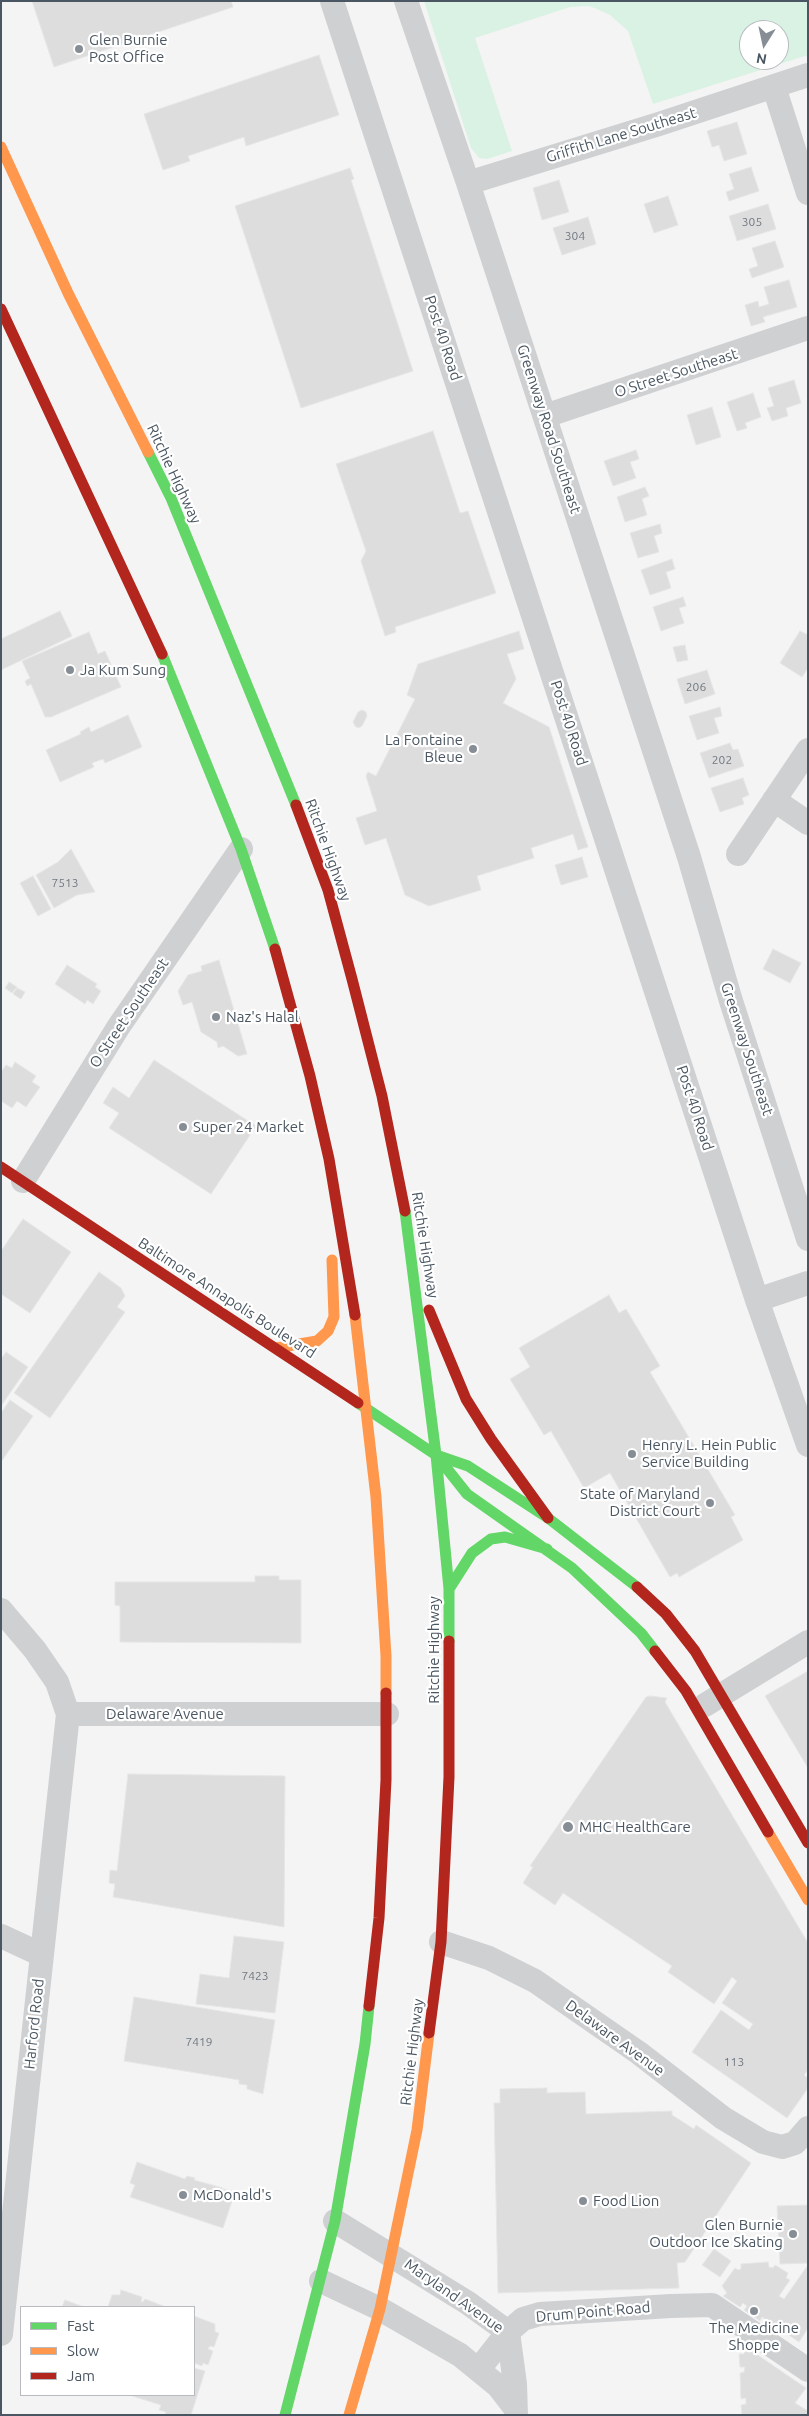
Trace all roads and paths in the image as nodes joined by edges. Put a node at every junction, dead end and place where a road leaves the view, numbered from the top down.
1 (332, 1) edge
2 (406, 1) edge
3 (808, 75) edge
4 (774, 87) junction
5 (1, 147) edge
6 (468, 183) junction
7 (808, 193) edge
8 (1, 309) edge
9 (808, 328) edge
10 (545, 416) junction
11 (808, 750) edge
12 (774, 800) junction
13 (808, 823) edge
14 (241, 849) junction
15 (738, 854) dead end
16 (689, 857) joint
17 (329, 1159) junction
18 (1, 1166) edge
19 (23, 1181) junction
20 (808, 1239) edge
21 (415, 1274) junction
22 (808, 1283) edge
23 (757, 1300) junction
24 (276, 1348) junction
25 (368, 1409) junction
26 (808, 1444) edge
27 (436, 1455) junction
28 (548, 1518) junction
29 (547, 1549) junction
30 (449, 1589) junction
31 (1, 1610) edge
32 (808, 1642) edge
33 (721, 1693) junction
34 (697, 1710) junction
35 (68, 1714) junction
36 (387, 1714) junction
37 (808, 1843) edge
38 (808, 1900) edge
39 (1, 1936) edge
40 (441, 1942) junction
41 (42, 1955) junction
42 (808, 2128) edge
43 (335, 2221) junction
44 (393, 2255) junction
45 (320, 2281) junction
46 (380, 2309) junction
47 (508, 2332) junction
48 (1, 2334) edge
49 (479, 2369) junction
50 (808, 2370) edge
51 (515, 2412) edge
52 (285, 2415) edge
53 (349, 2415) edge

1 - 23 street, Post 40 Road
2 - 6 street, Greenway Road Southeast
3 - 4 street, Griffith Lane Southeast
4 - 6 street, Griffith Lane Southeast
4 - 7 street
5 - 21 main road, Ritchie Highway
6 - 10 street, Greenway Road Southeast
8 - 14 main road
9 - 10 street, O Street Southeast
10 - 16 street, Greenway Road Southeast
11 - 12 street
12 - 13 street
12 - 15 street
14 - 17 main road
14 - 19 street, O Street Southeast
16 - 20 street, Greenway Southeast
17 - 24 main road
17 - 25 main road
18 - 19 main road, Baltimore Annapolis Boulevard
19 - 24 main road, Baltimore Annapolis Boulevard
21 - 27 main road, Ritchie Highway
21 - 28 main road
22 - 23 street
23 - 26 street, Post 40 Road
24 - 25 main road, Baltimore Annapolis Boulevard
25 - 27 main road, Baltimore Annapolis Boulevard
25 - 36 main road
27 - 28 main road, Baltimore Annapolis Boulevard
27 - 29 main road, Baltimore Annapolis Boulevard
27 - 30 main road, Ritchie Highway
28 - 33 main road, Baltimore Annapolis Boulevard
29 - 30 main road
29 - 34 main road, Baltimore Annapolis Boulevard
30 - 40 main road, Ritchie Highway
31 - 35 street
32 - 33 street
33 - 34 street
33 - 37 main road, Baltimore Annapolis Boulevard
34 - 38 main road, Baltimore Annapolis Boulevard
35 - 36 street, Delaware Avenue
35 - 41 street, Harford Road
36 - 43 main road
39 - 41 street
40 - 42 street, Delaware Avenue
40 - 44 main road, Ritchie Highway
41 - 48 street, Harford Road
43 - 44 street, Maryland Avenue
43 - 45 main road
44 - 46 main road, Ritchie Highway
44 - 47 street, Maryland Avenue
45 - 46 street, Maryland Avenue
45 - 52 main road
46 - 49 street, Maryland Avenue
46 - 53 main road, Ritchie Highway
47 - 49 street, Drum Point Road
47 - 50 street, Drum Point Road
47 - 51 street, Maryland Avenue
49 - 51 street, Maryland Avenue

